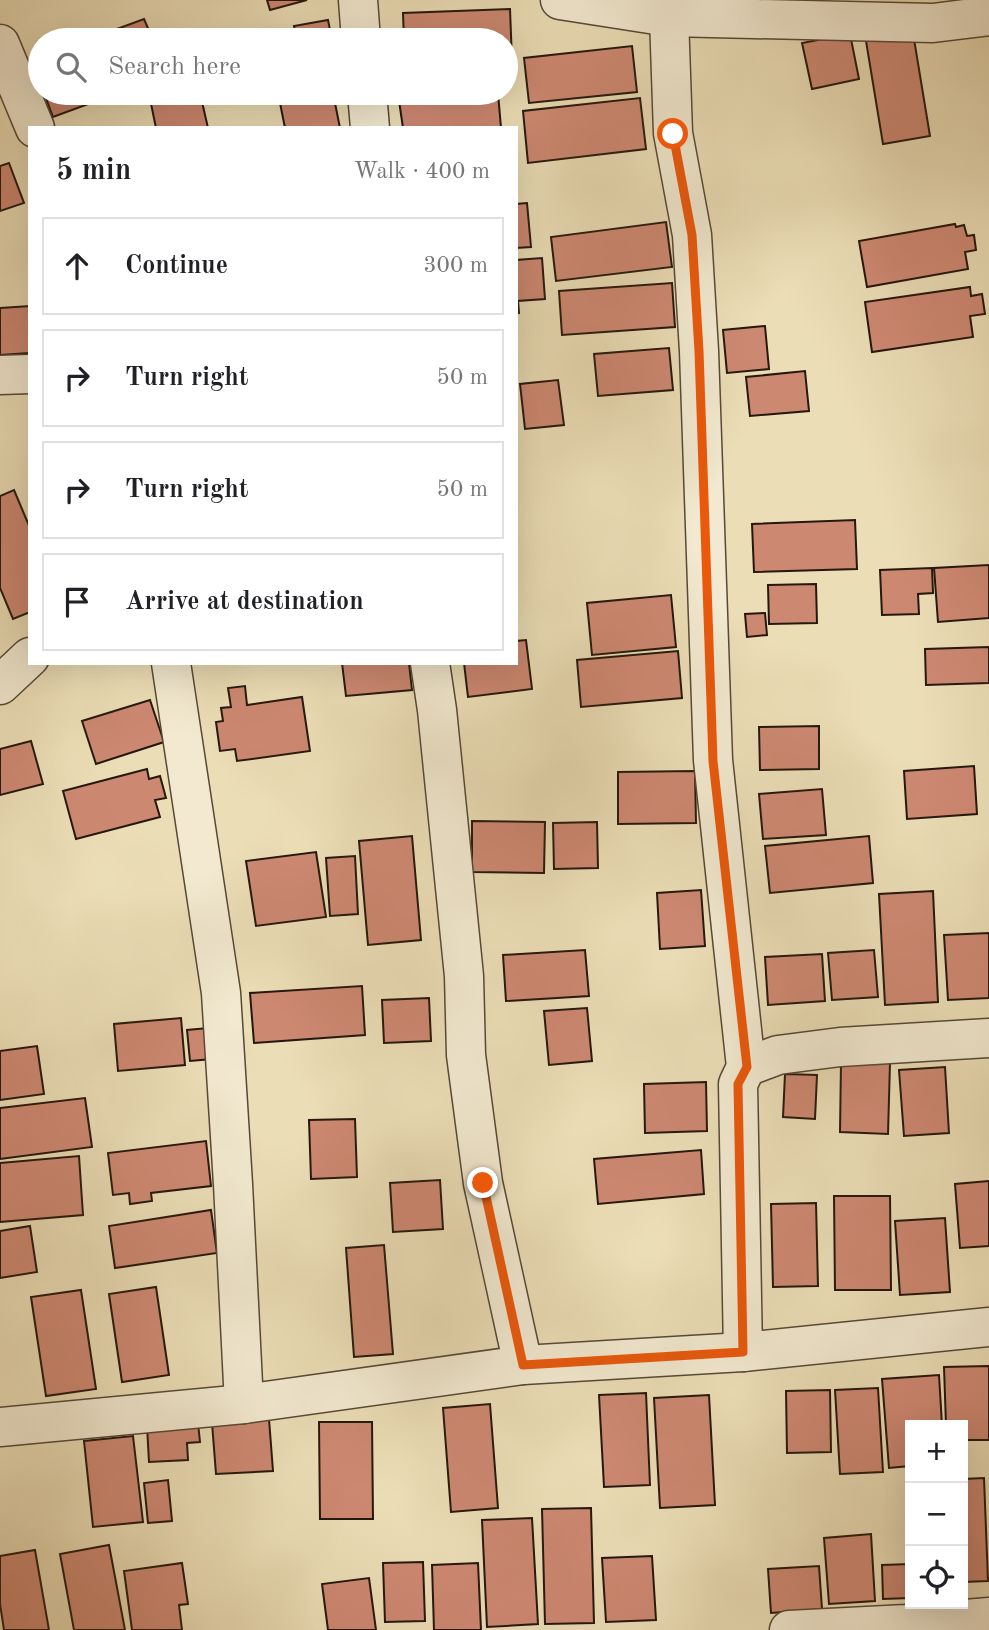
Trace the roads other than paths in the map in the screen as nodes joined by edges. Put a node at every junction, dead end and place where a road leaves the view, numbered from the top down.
1 (560, 0) edge
2 (367, 1) edge
3 (989, 16) edge
4 (669, 17) junction
5 (364, 28) edge
6 (0, 44) edge
7 (368, 105) edge
8 (34, 126) edge
9 (370, 126) edge
10 (0, 374) edge
11 (28, 374) edge
12 (28, 659) edge
13 (171, 665) edge
14 (430, 665) edge
15 (0, 685) edge
16 (989, 1038) edge
17 (747, 1067) junction
18 (989, 1327) edge
19 (743, 1352) junction
20 (523, 1365) junction
21 (244, 1404) junction
22 (0, 1427) edge
23 (989, 1617) edge
24 (906, 1627) edge
25 (789, 1630) edge

1 - 4 street
2 - 5 street
3 - 4 street
4 - 17 street
6 - 8 street
7 - 9 street
10 - 11 street
12 - 15 street
13 - 21 street
14 - 20 street
16 - 17 street
17 - 19 street
18 - 19 street
19 - 20 street
20 - 21 street
21 - 22 street
23 - 24 street
24 - 25 street

